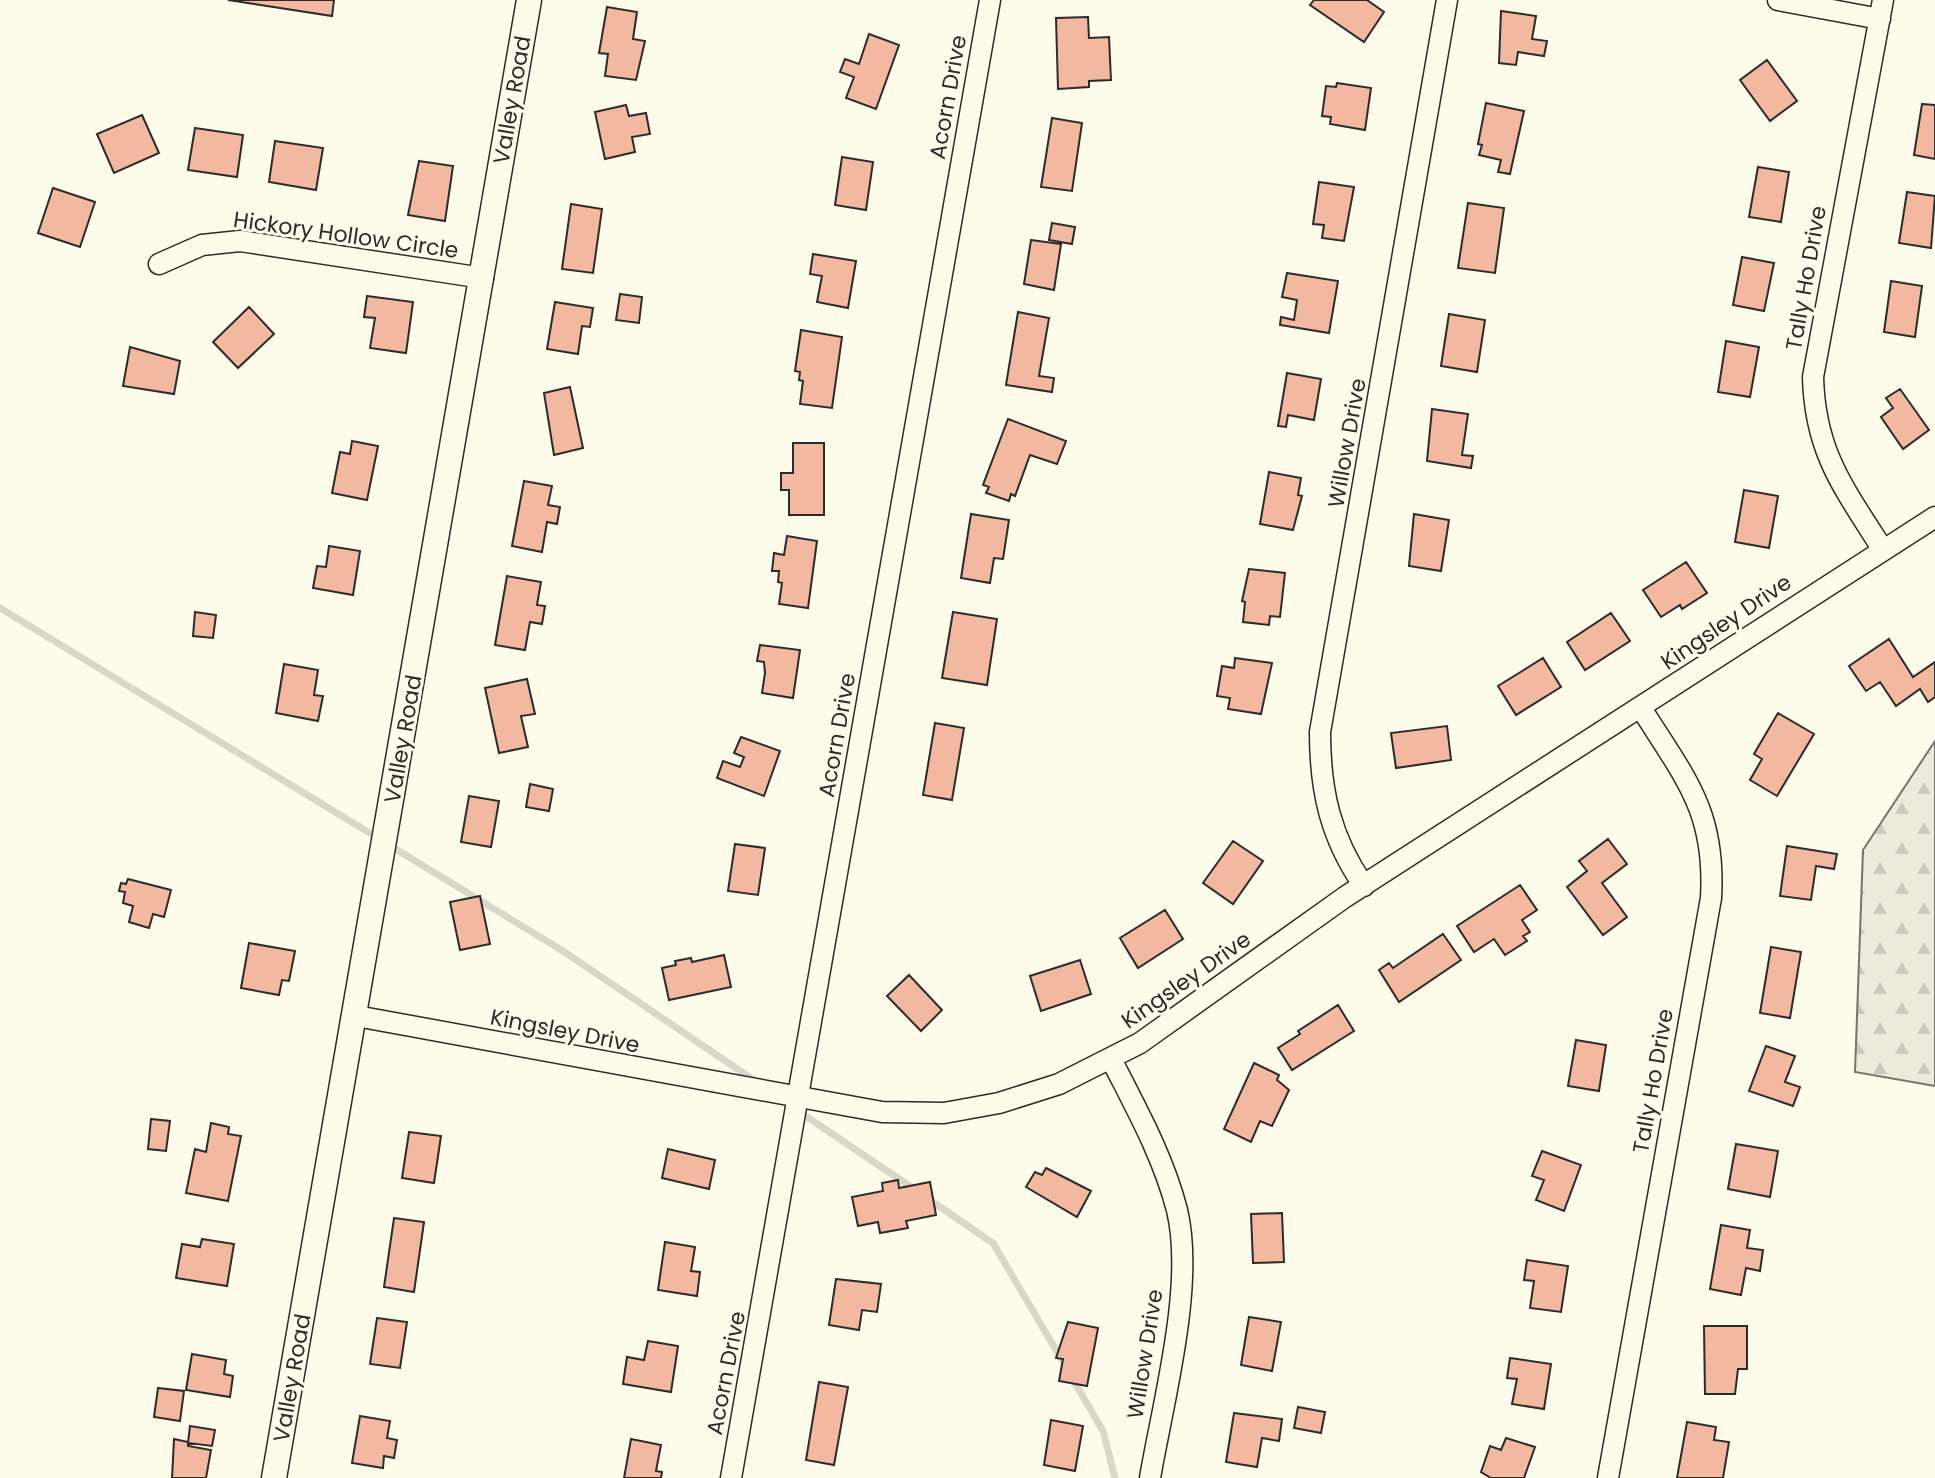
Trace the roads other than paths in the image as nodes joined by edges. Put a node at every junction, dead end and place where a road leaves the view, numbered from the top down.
1 (529, 0) edge
2 (990, 0) edge
3 (1447, 0) edge
4 (1778, 0) edge
5 (1882, 9) edge
6 (159, 264) dead end
7 (483, 278) junction
8 (1935, 517) edge
9 (1883, 550) junction
10 (1641, 708) junction
11 (1364, 886) junction
12 (356, 1016) junction
13 (1111, 1059) junction
14 (797, 1098) junction
15 (274, 1478) edge
16 (731, 1478) edge
17 (1150, 1478) edge
18 (1608, 1478) edge

1 - 7 street, Valley Road
2 - 14 street, Acorn Drive
3 - 11 street, Willow Drive
4 - 5 street
5 - 9 street, Tally Ho Drive
6 - 7 street, Hickory Hollow Circle
7 - 12 street, Valley Road
8 - 9 street, Kingsley Drive
9 - 10 street, Kingsley Drive
10 - 11 street, Kingsley Drive
10 - 18 street, Tally Ho Drive
11 - 13 street, Kingsley Drive
12 - 14 street, Kingsley Drive
12 - 15 street, Valley Road
13 - 14 street, Kingsley Drive
13 - 17 street, Willow Drive
14 - 16 street, Acorn Drive

